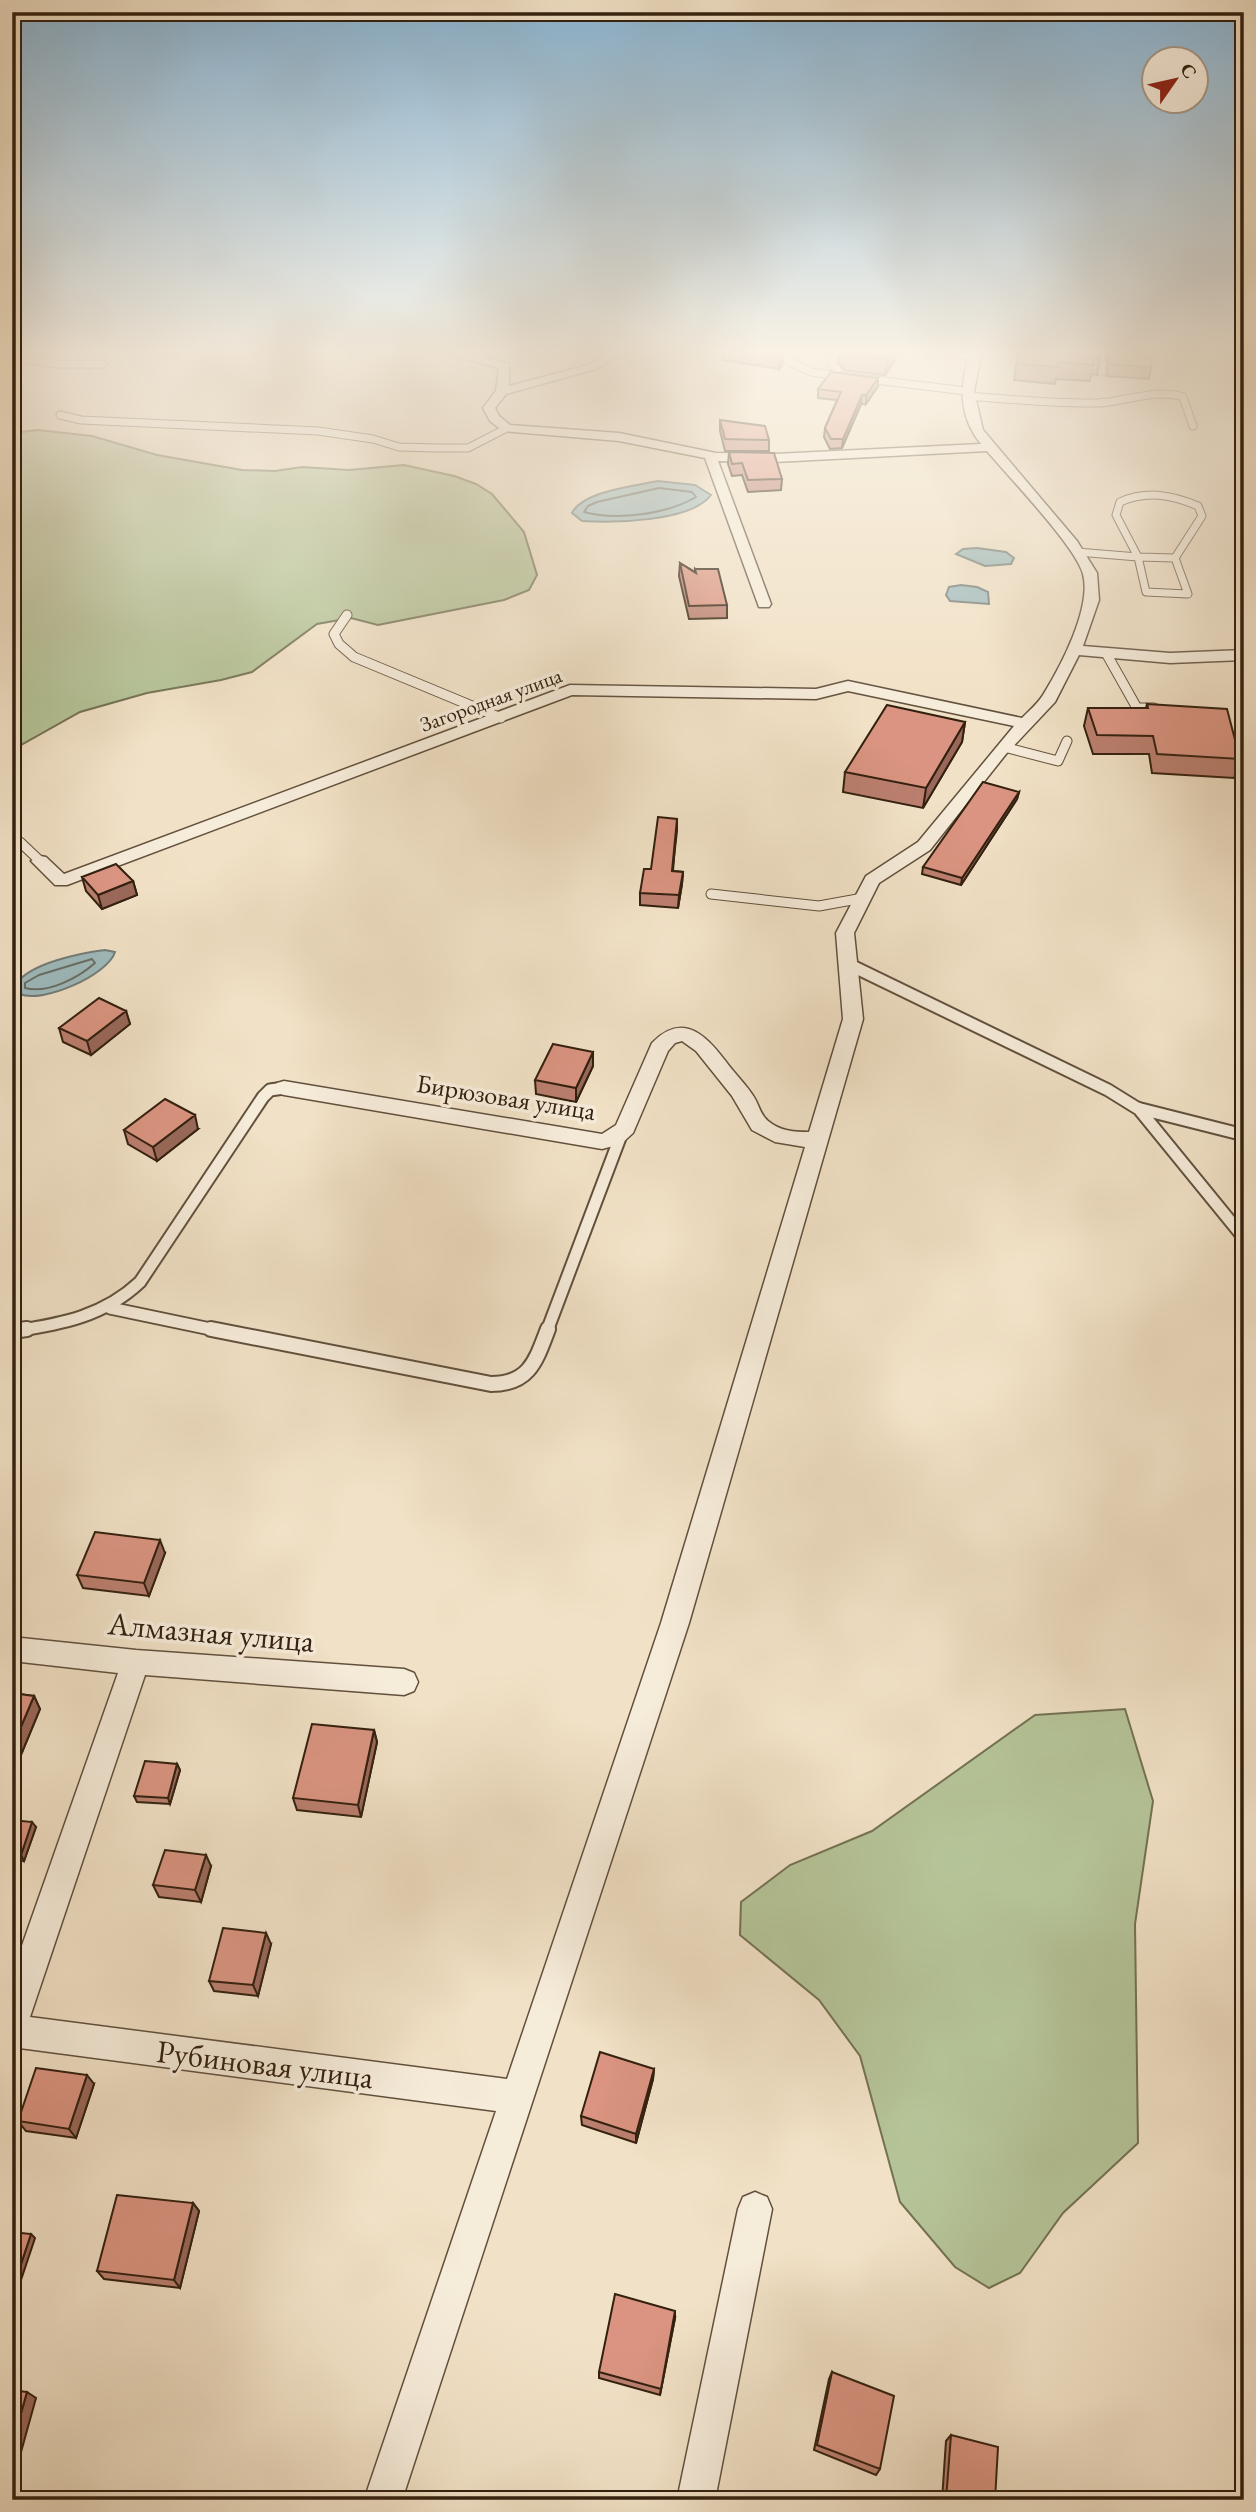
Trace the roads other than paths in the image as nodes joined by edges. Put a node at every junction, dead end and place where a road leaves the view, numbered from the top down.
1 (715, 469) edge
2 (1009, 469) edge
3 (1077, 552) junction
4 (1138, 557) junction
5 (1175, 558) junction
6 (764, 604) dead end
7 (348, 615) dead end
8 (1074, 650) junction
9 (1106, 653) junction
10 (1244, 655) edge
11 (1166, 708) edge
12 (501, 718) junction
13 (1025, 724) junction
14 (1067, 741) dead end
15 (1004, 747) junction
16 (12, 845) edge
17 (40, 861) joint
18 (711, 894) dead end
19 (863, 898) junction
20 (848, 964) junction
21 (284, 1088) joint
22 (1138, 1108) junction
23 (621, 1135) junction
24 (1244, 1135) edge
25 (818, 1139) junction
26 (1244, 1238) edge
27 (110, 1308) junction
28 (12, 1331) edge
29 (12, 1649) edge
30 (136, 1662) junction
31 (404, 1682) dead end
32 (12, 2021) edge
33 (12, 2031) edge
34 (517, 2097) junction
35 (755, 2209) dead end
36 (383, 2500) edge
37 (696, 2500) edge

1 - 6 street
2 - 3 street
3 - 4 lane
3 - 8 street
4 - 5 lane
4 - 5 lane
4 - 5 lane
7 - 12 lane
8 - 9 street
8 - 13 street
9 - 10 street
9 - 11 lane
12 - 13 street, Загородная улица
12 - 17 street, Загородная улица
13 - 15 street
14 - 15 lane
15 - 19 street
16 - 17 lane
18 - 19 lane
19 - 20 street
20 - 22 lane
20 - 25 street
21 - 23 street, Бирюзовая улица
21 - 27 lane
22 - 24 lane
22 - 26 lane
23 - 25 street, Бирюзовая улица
23 - 27 lane
25 - 34 street
27 - 28 lane
29 - 30 street, Алмазная улица
30 - 31 street, Алмазная улица
30 - 32 street
33 - 34 street, Рубиновая улица
34 - 36 street
35 - 37 street

